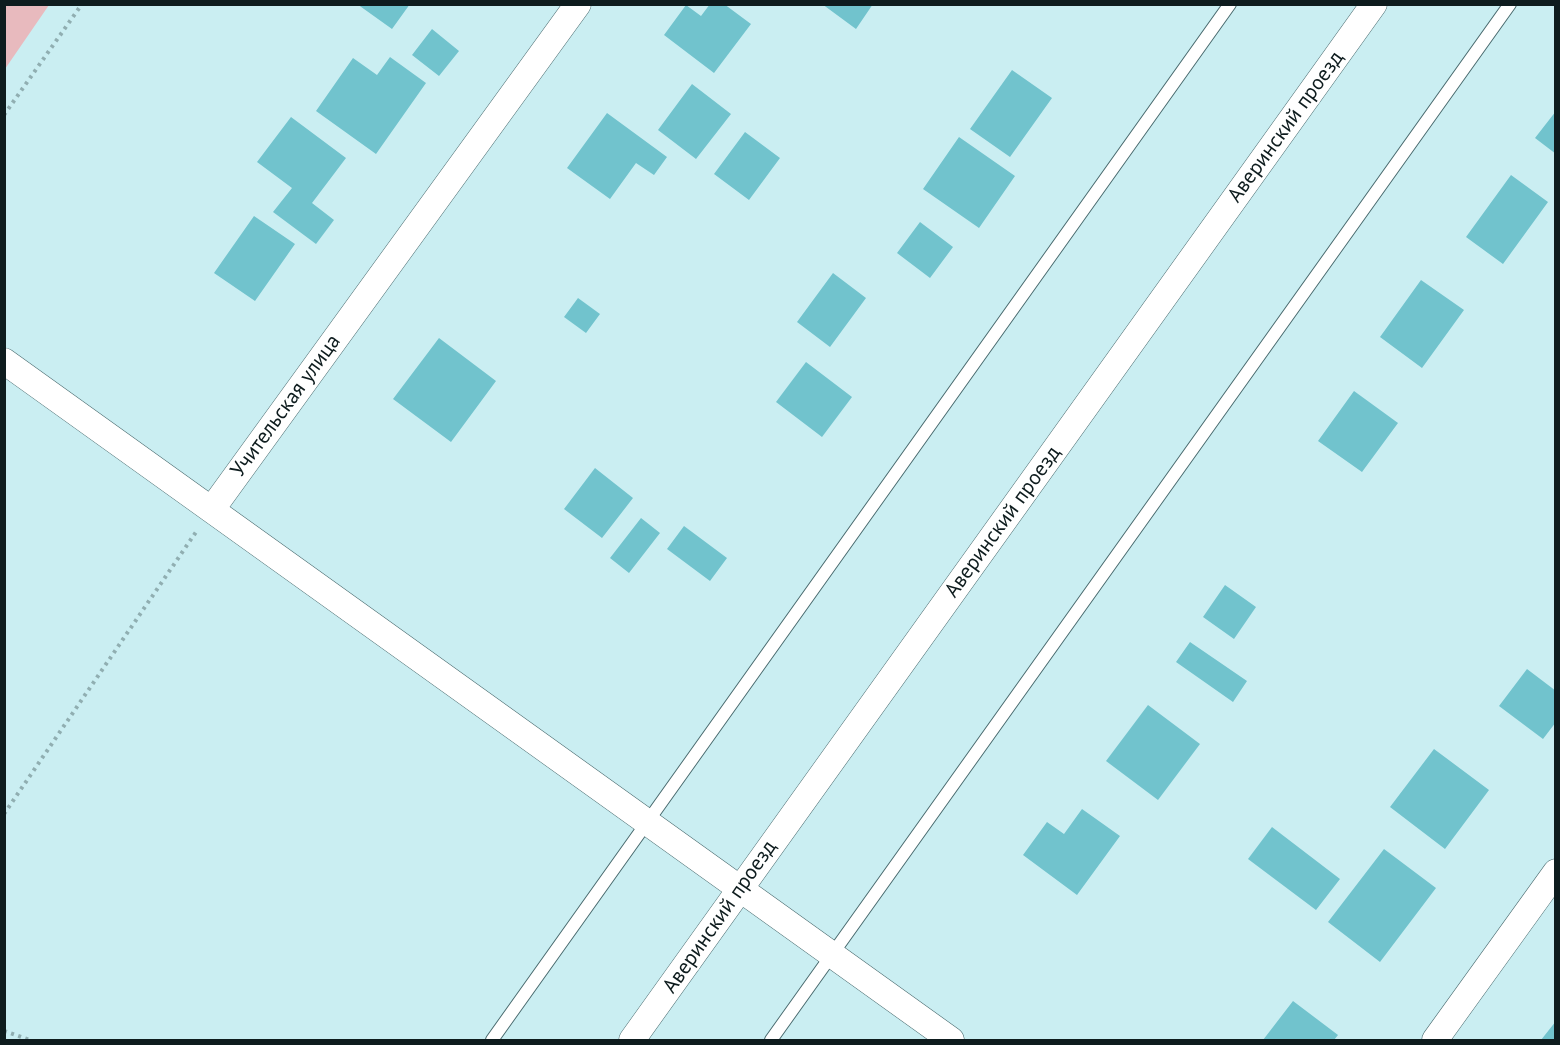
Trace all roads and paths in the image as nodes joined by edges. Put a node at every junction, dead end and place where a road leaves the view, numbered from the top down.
1 (82, 4) edge
2 (578, 4) edge
3 (1230, 4) edge
4 (1374, 4) edge
5 (1510, 4) edge
6 (4, 115) edge
7 (4, 361) edge
8 (212, 509) junction
9 (4, 814) edge
10 (648, 822) junction
11 (1556, 873) edge
12 (741, 887) junction
13 (833, 953) junction
14 (4, 1031) edge
15 (30, 1041) edge
16 (492, 1041) edge
17 (632, 1041) edge
18 (771, 1041) edge
19 (951, 1041) edge
20 (1435, 1041) edge

1 - 6 path
2 - 8 street, Учительская улица
3 - 10 lane
4 - 12 street, Аверинский проезд
5 - 13 lane
7 - 8 street
8 - 9 path
8 - 10 street
10 - 12 street
10 - 16 lane
11 - 20 street
12 - 13 street
12 - 17 street, Аверинский проезд
13 - 18 lane
13 - 19 street
14 - 15 path

